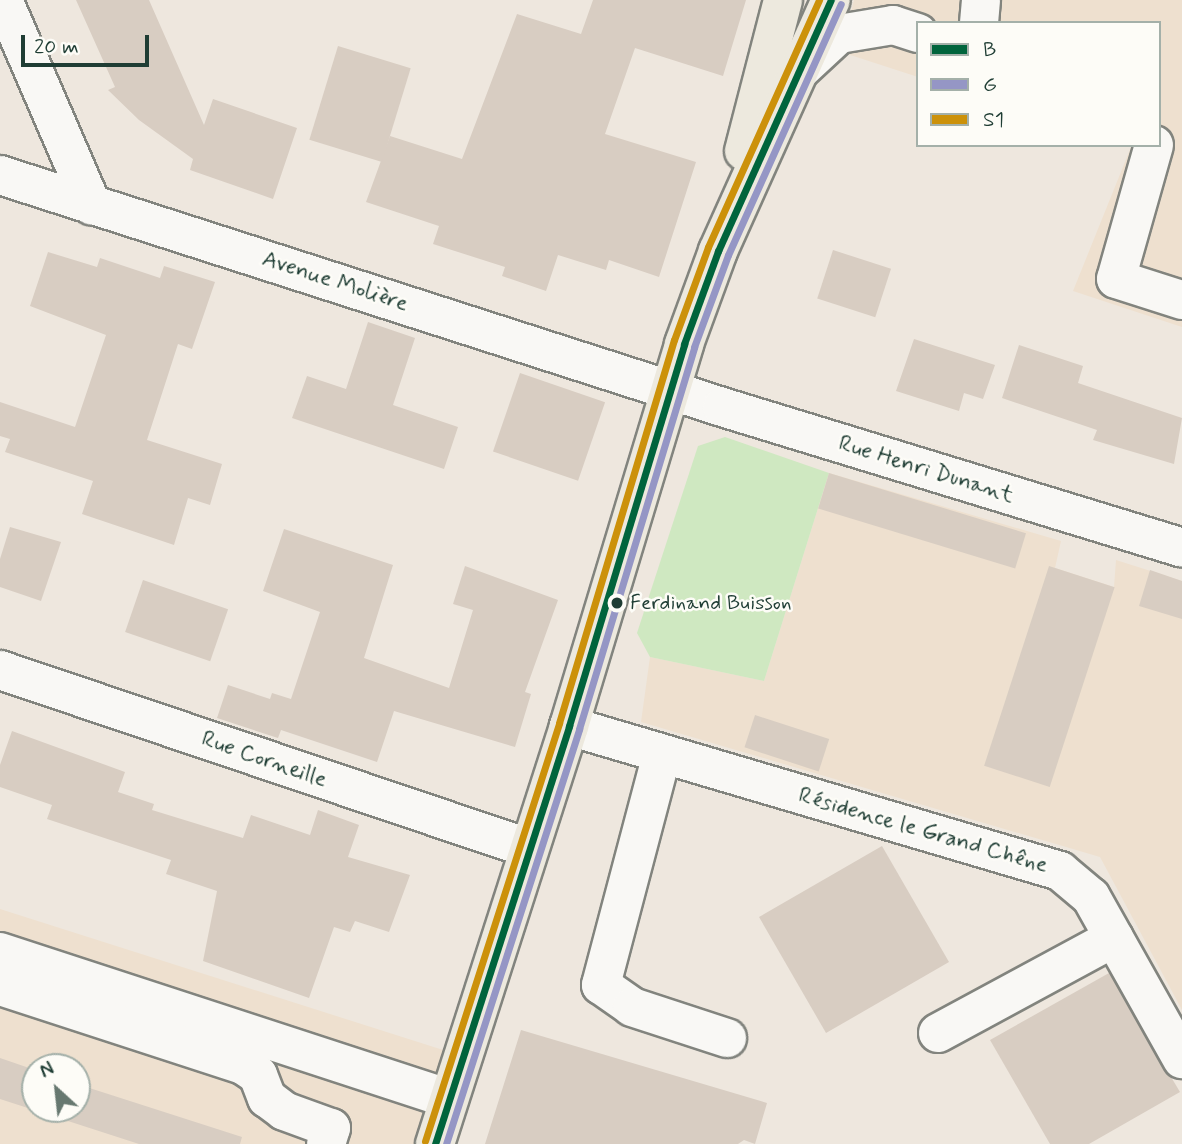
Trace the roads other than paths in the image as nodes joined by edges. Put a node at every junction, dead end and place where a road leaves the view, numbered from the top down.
1 (3, 0) edge
2 (783, 0) edge
3 (831, 0) edge
4 (981, 0) edge
5 (979, 21) edge
6 (916, 32) edge
7 (799, 71) junction
8 (1153, 147) edge
9 (0, 175) edge
10 (92, 206) junction
11 (718, 251) junction
12 (1182, 300) edge
13 (670, 388) junction
14 (1182, 548) edge
15 (0, 670) edge
16 (569, 726) junction
17 (662, 754) junction
18 (528, 848) junction
19 (1114, 938) junction
20 (0, 952) edge
21 (0, 986) edge
22 (938, 1032) dead end
23 (727, 1038) dead end
24 (1182, 1059) edge
25 (449, 1099) junction
26 (326, 1144) edge
27 (435, 1144) edge

1 - 10 street
2 - 11 main road
3 - 7 main road
4 - 5 street
6 - 7 street
7 - 11 main road
8 - 12 street
9 - 10 street, Avenue Molière
10 - 13 street, Avenue Molière
11 - 13 main road
13 - 14 street, Rue Henri Dunant
13 - 16 main road
15 - 18 street, Rue Corneille
16 - 17 street, Résidence le Grand Chêne
16 - 18 main road
17 - 19 street, Résidence le Grand Chêne
17 - 23 street
18 - 25 main road
19 - 22 street
19 - 24 street, Résidence le Grand Chêne
20 - 25 street
21 - 26 street
25 - 27 main road

